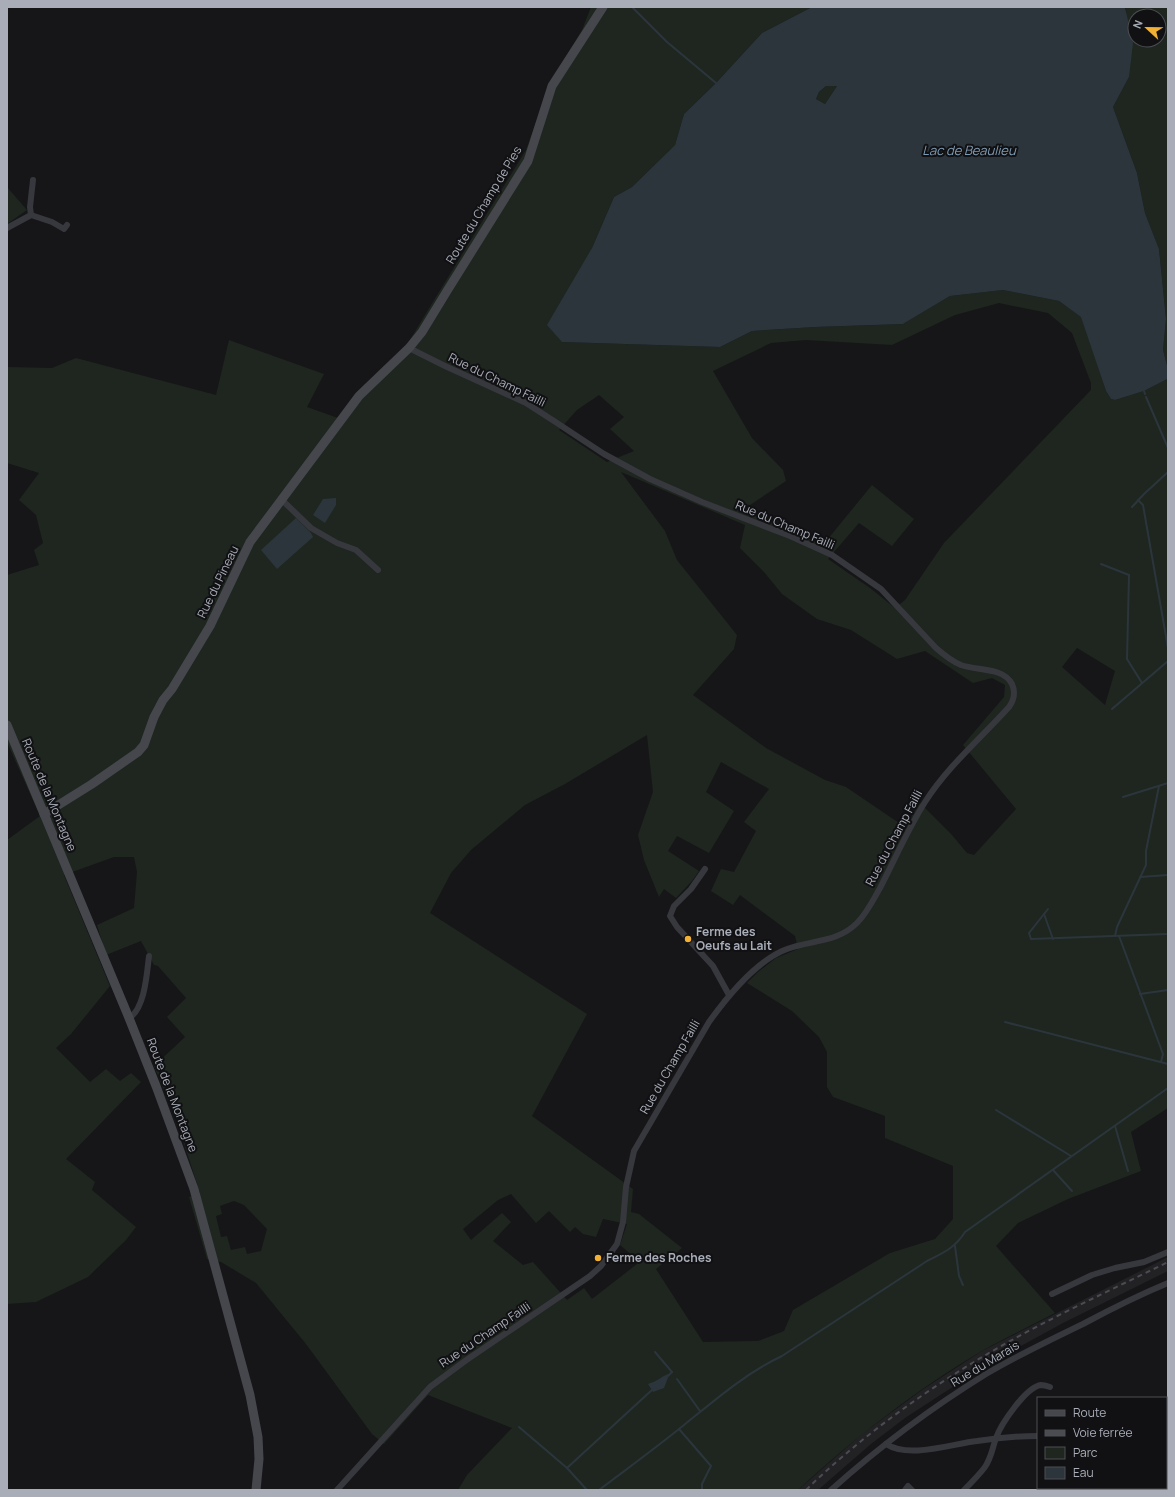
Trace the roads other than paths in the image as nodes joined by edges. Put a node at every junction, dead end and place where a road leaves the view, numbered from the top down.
1 (603, 7) edge
2 (33, 180) dead end
3 (31, 215) junction
4 (67, 225) dead end
5 (7, 228) edge
6 (409, 348) junction
7 (281, 499) junction
8 (378, 570) dead end
9 (7, 725) edge
10 (44, 814) junction
11 (705, 869) dead end
12 (149, 956) dead end
13 (729, 995) junction
14 (129, 1018) junction
15 (1168, 1252) edge
16 (1168, 1283) edge
17 (1052, 1294) dead end
18 (1050, 1387) dead end
19 (1037, 1436) edge
20 (996, 1438) junction
21 (886, 1444) junction
22 (1153, 1489) edge
23 (256, 1490) edge
24 (337, 1490) edge
25 (831, 1490) edge
26 (905, 1490) edge
27 (912, 1490) edge
28 (964, 1490) edge
29 (1156, 1490) edge

1 - 6 street, Route du Champ de Pies
2 - 3 street
3 - 4 street
3 - 5 street
6 - 7 street, Rue du Pineau
6 - 13 street, Rue du Champ Failli
7 - 8 street
7 - 10 street, Rue du Pineau
9 - 10 street, Route de la Montagne
10 - 14 street, Route de la Montagne
11 - 13 street
12 - 14 street
13 - 24 street, Rue du Champ Failli
14 - 23 street, Route de la Montagne
15 - 17 street
16 - 21 street, Rue du Marais
18 - 20 street
19 - 20 street
20 - 21 street
20 - 28 street
21 - 25 street, Rue du Marais
22 - 29 street
26 - 27 street

